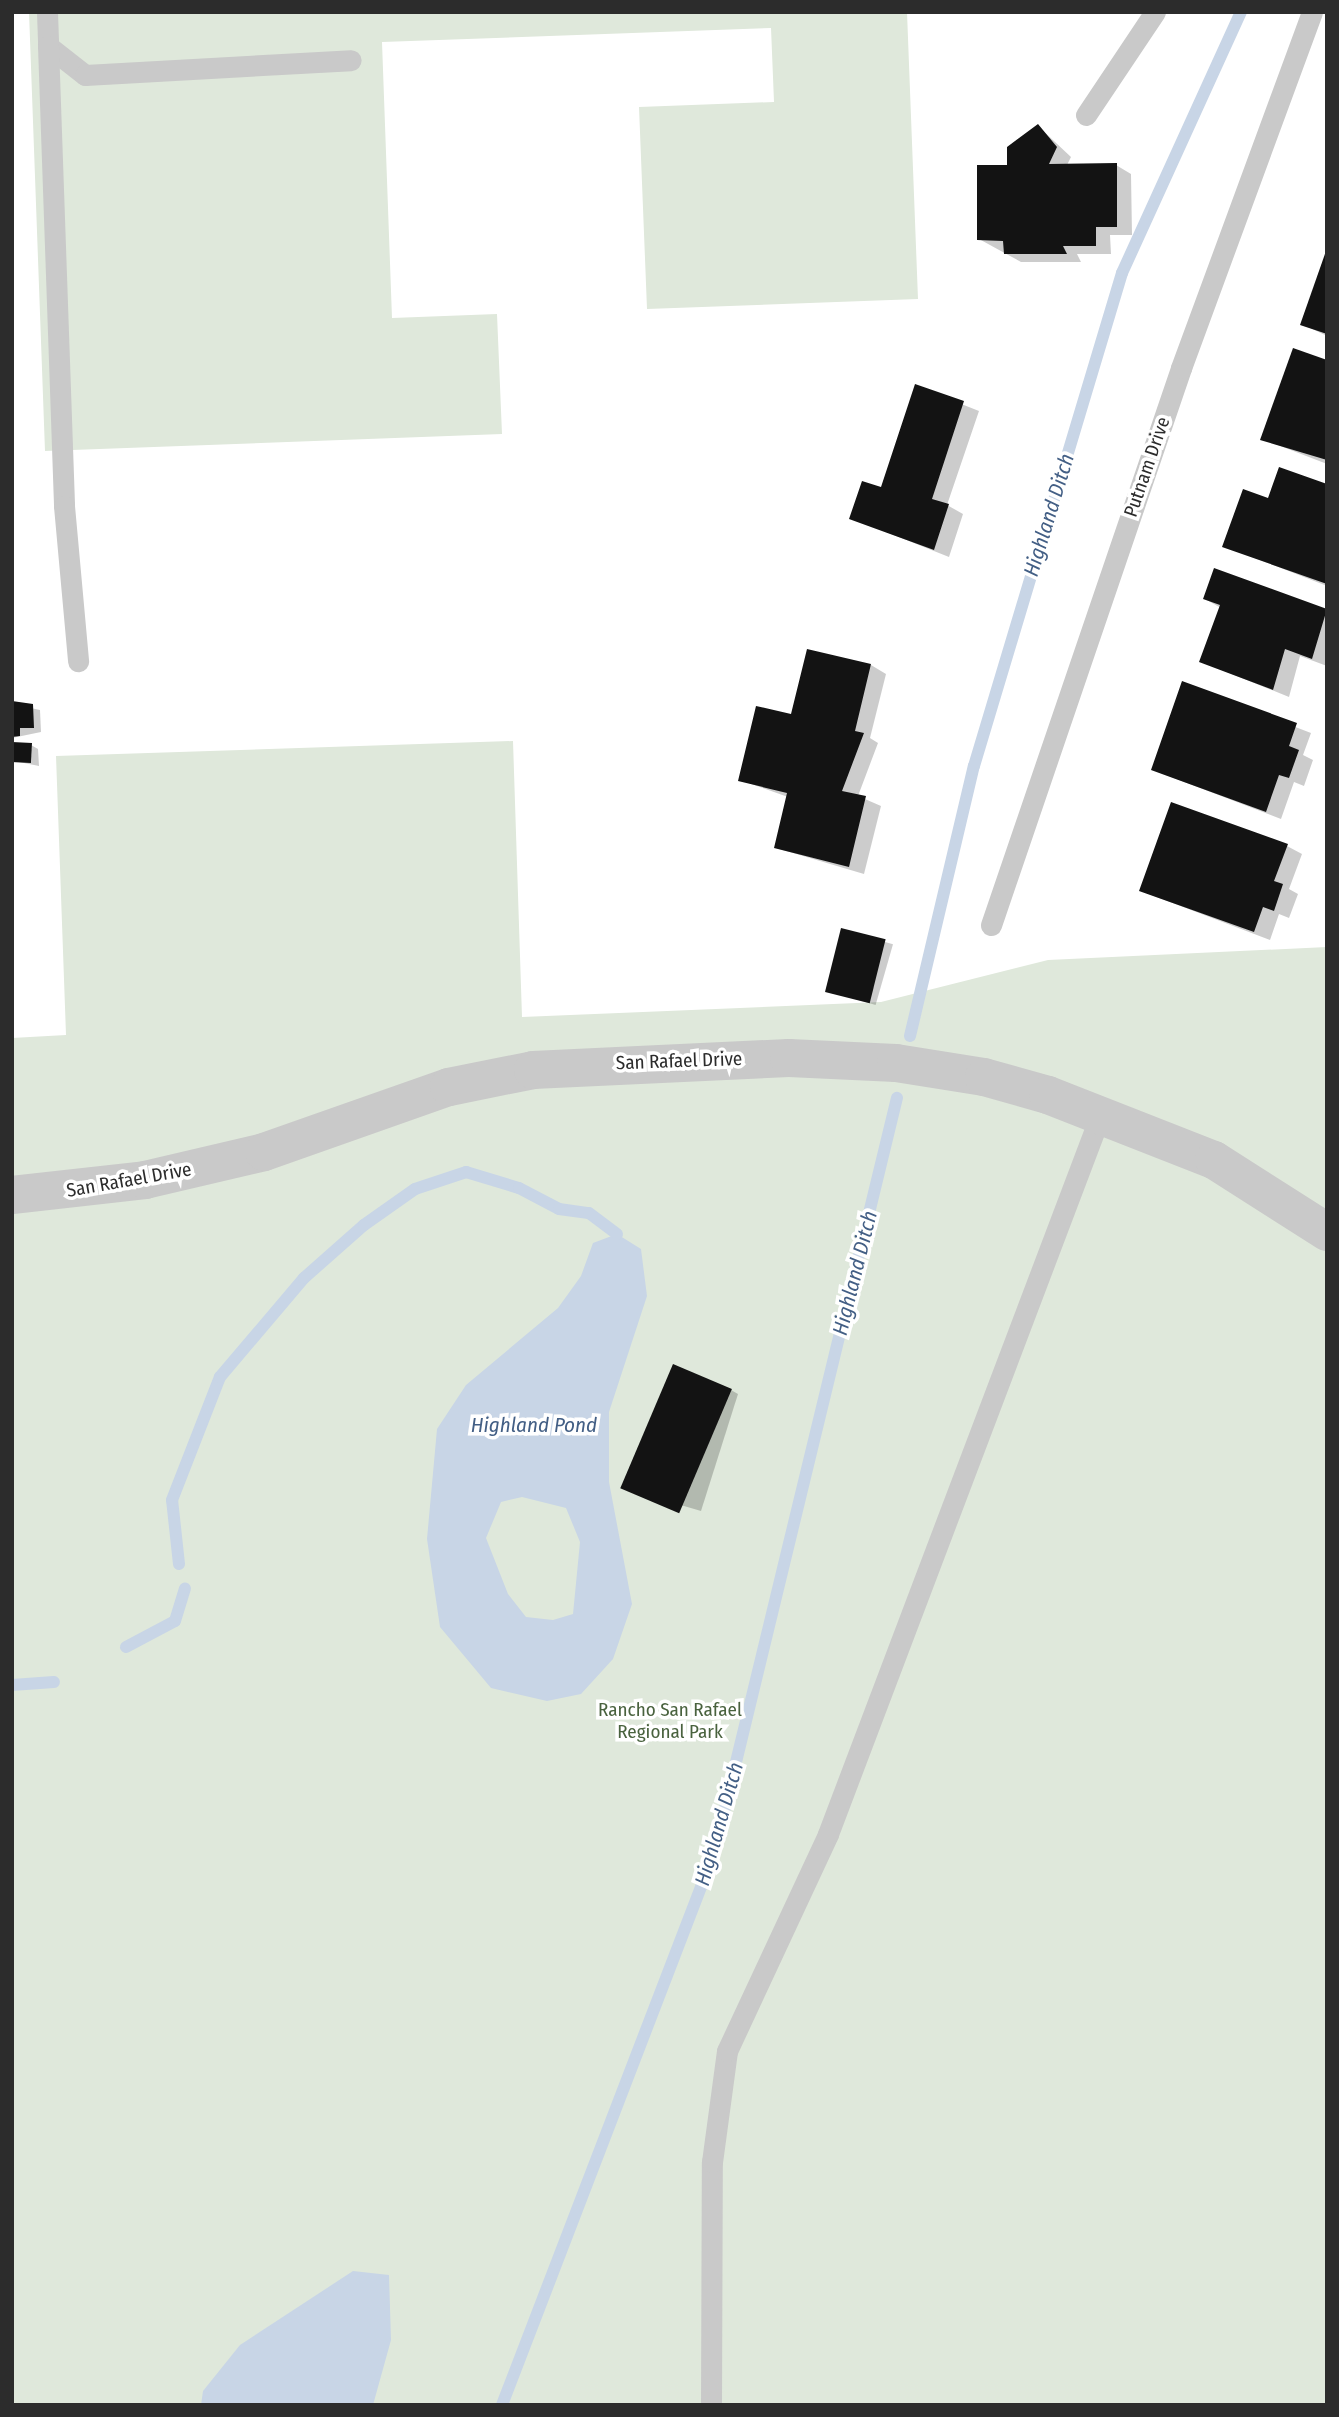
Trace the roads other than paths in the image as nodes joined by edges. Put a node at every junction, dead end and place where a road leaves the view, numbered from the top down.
1 (47, 12) edge
2 (1155, 12) edge
3 (1312, 12) edge
4 (48, 46) junction
5 (351, 60) dead end
6 (1086, 115) dead end
7 (78, 662) dead end
8 (991, 925) dead end
9 (1100, 1116) junction
10 (12, 1195) edge
11 (1327, 1232) edge
12 (710, 2405) edge

1 - 4 lane
2 - 6 lane
3 - 8 lane, Putnam Drive
4 - 5 lane
4 - 7 lane
9 - 10 street, San Rafael Drive
9 - 11 street, San Rafael Drive
9 - 12 lane

